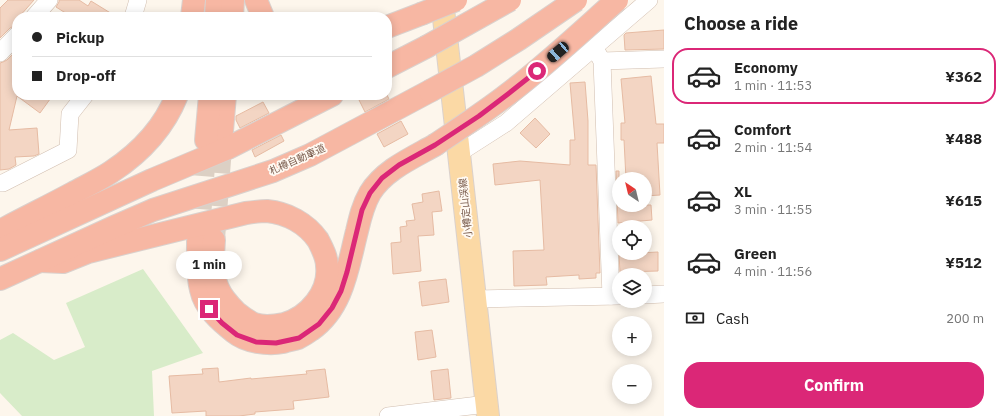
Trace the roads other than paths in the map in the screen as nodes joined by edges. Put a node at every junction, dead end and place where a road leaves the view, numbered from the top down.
1 (49, 0) edge
2 (138, 0) edge
3 (194, 0) edge
4 (217, 0) edge
5 (233, 0) edge
6 (256, 0) edge
7 (442, 0) edge
8 (456, 0) edge
9 (510, 0) edge
10 (576, 0) edge
11 (617, 0) edge
12 (649, 0) edge
13 (38, 12) edge
14 (134, 12) edge
15 (193, 12) edge
16 (216, 12) edge
17 (232, 12) edge
18 (261, 12) edge
19 (392, 25) edge
20 (12, 40) edge
21 (0, 53) edge
22 (598, 54) junction
23 (664, 59) edge
24 (392, 64) edge
25 (81, 100) edge
26 (175, 100) edge
27 (210, 100) edge
28 (224, 100) edge
29 (322, 100) edge
30 (459, 153) junction
31 (0, 183) edge
32 (0, 231) edge
33 (0, 250) edge
34 (40, 261) junction
35 (613, 268) edge
36 (0, 279) edge
37 (664, 294) edge
38 (652, 295) edge
39 (612, 296) edge
40 (476, 299) junction
41 (488, 410) edge
42 (388, 416) edge

1 - 13 street
2 - 14 street
3 - 15 highway
4 - 16 highway
5 - 17 highway
6 - 18 highway
7 - 30 main road, 小樽定山渓線
8 - 19 highway, bridge
9 - 24 highway, bridge
10 - 34 highway, 札樽自動車道, bridge
11 - 34 highway, bridge
12 - 22 street
20 - 21 street
22 - 23 street
22 - 30 street
22 - 35 street
25 - 31 street
26 - 32 highway
27 - 28 highway
29 - 33 highway
30 - 40 main road, 小樽定山渓線
34 - 36 highway, 札樽自動車道
37 - 38 street
39 - 40 street
40 - 41 main road, 小樽定山渓線
41 - 42 street

